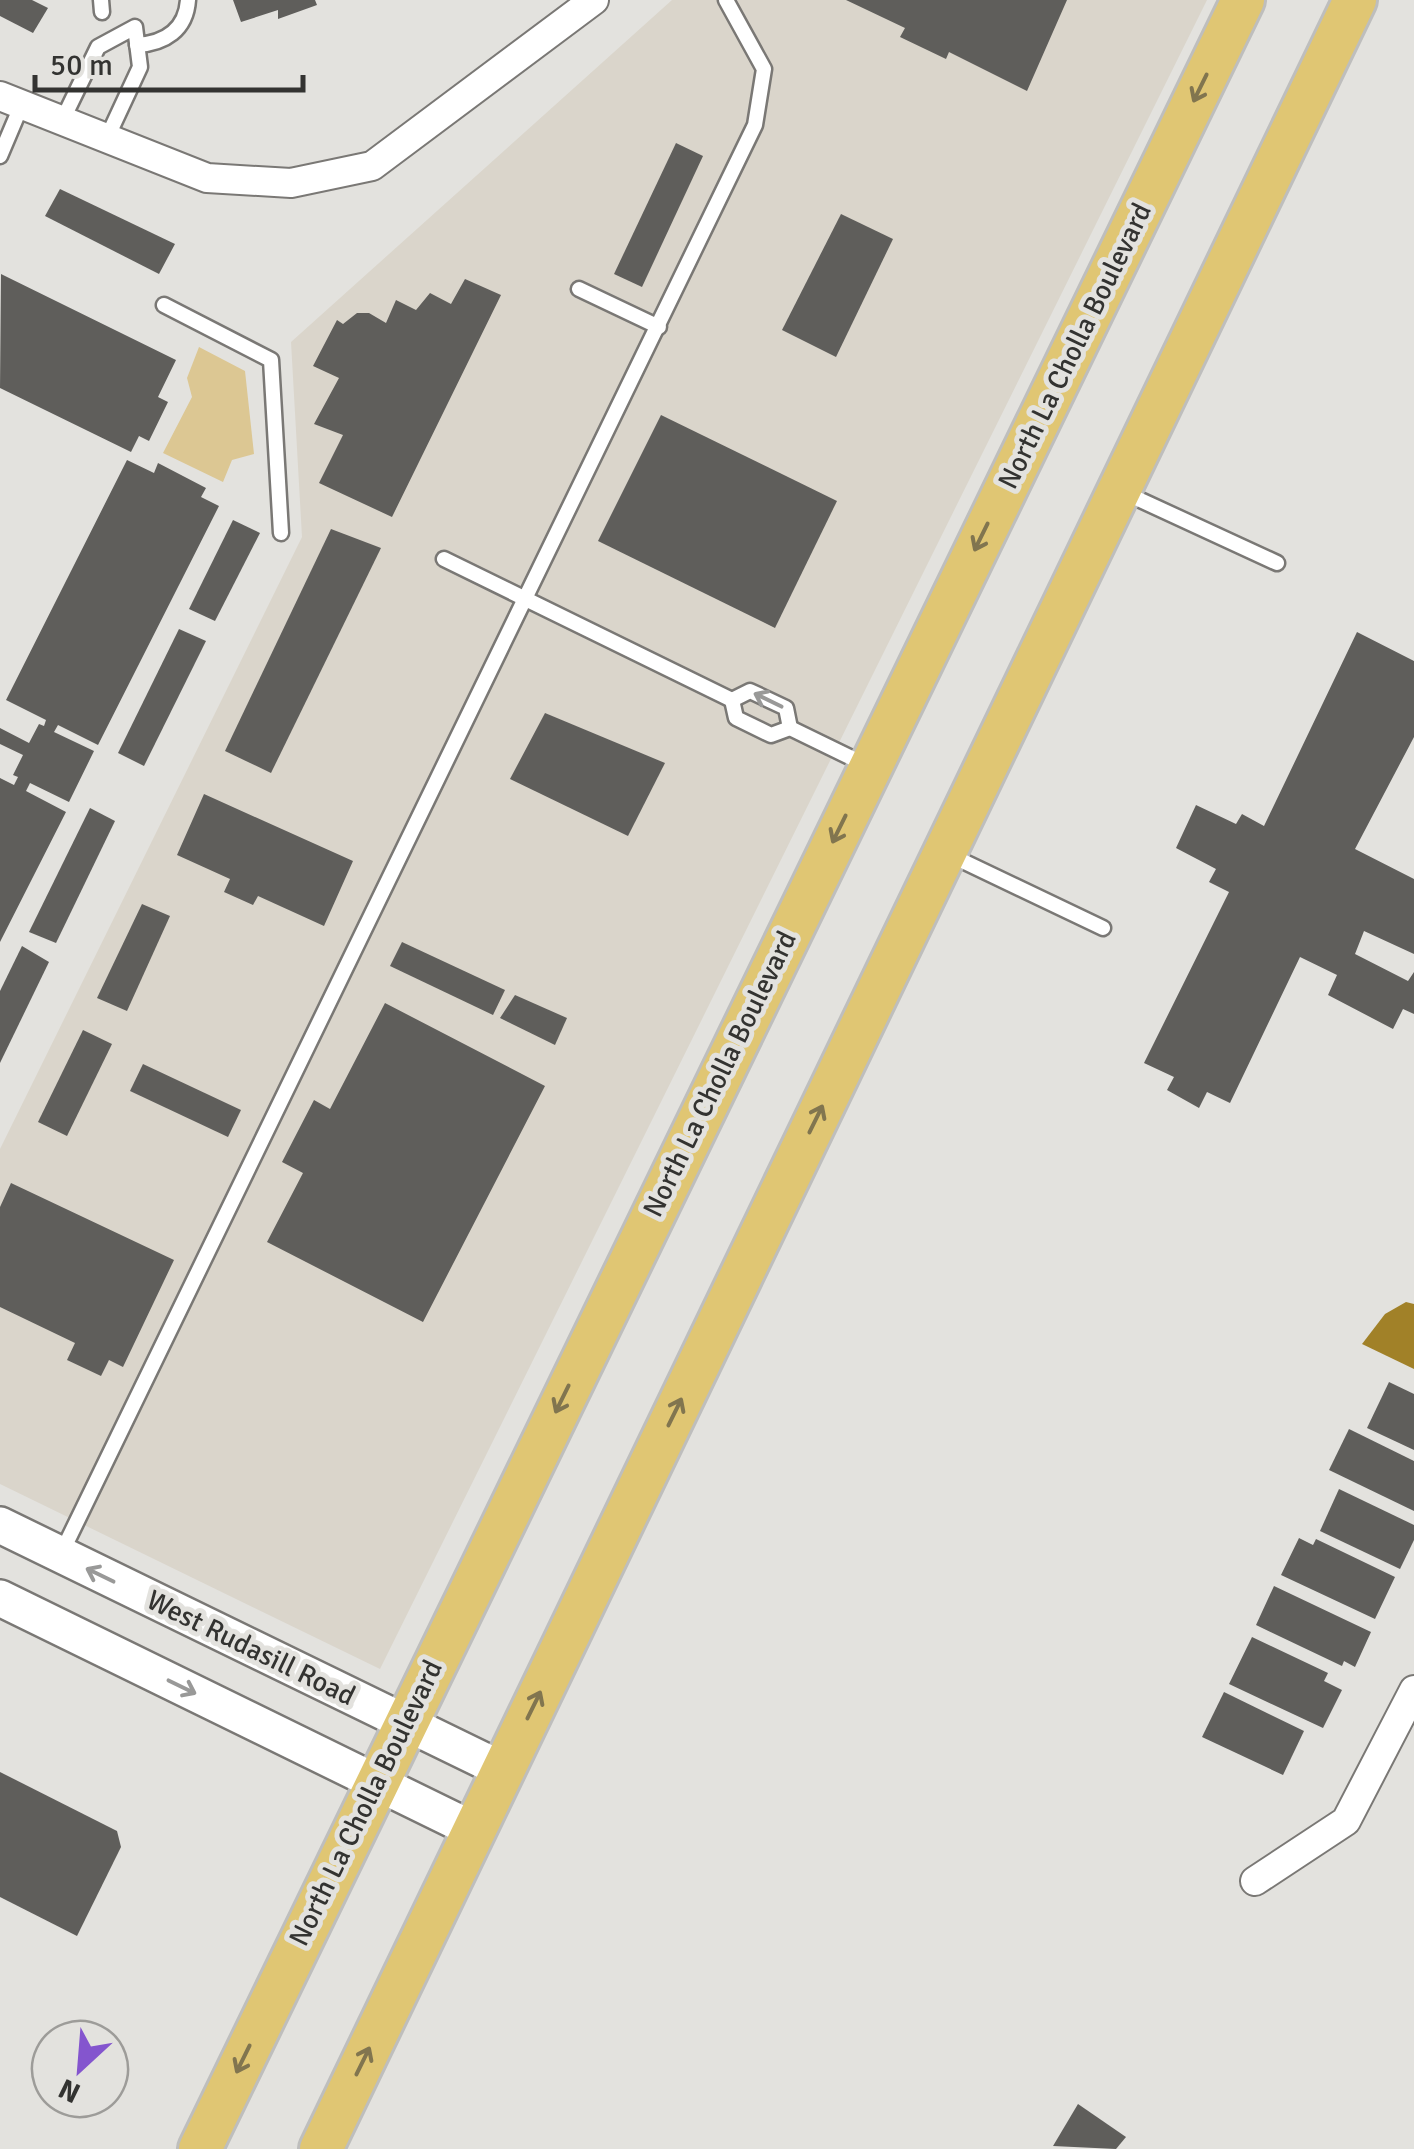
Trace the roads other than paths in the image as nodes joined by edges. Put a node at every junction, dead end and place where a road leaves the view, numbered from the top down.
1 (188, 0) edge
2 (594, 0) edge
3 (726, 0) edge
4 (1243, 0) edge
5 (1356, 0) edge
6 (136, 44) junction
7 (11, 100) edge
8 (62, 121) junction
9 (106, 138) junction
10 (0, 156) edge
11 (579, 289) dead end
12 (164, 305) dead end
13 (659, 327) junction
14 (1119, 490) junction
15 (281, 533) dead end
16 (444, 559) dead end
17 (1276, 563) dead end
18 (526, 598) junction
19 (732, 700) junction
20 (790, 728) junction
21 (870, 766) junction
22 (944, 852) junction
23 (1103, 928) dead end
24 (0, 1526) edge
25 (60, 1556) junction
26 (0, 1598) edge
27 (1414, 1690) edge
28 (404, 1722) junction
29 (502, 1770) junction
30 (376, 1782) junction
31 (474, 1830) junction
32 (1255, 1880) dead end
33 (200, 2149) edge
34 (321, 2149) edge

1 - 6 lane
2 - 9 street
3 - 13 lane
4 -> 21 main road, North La Cholla Boulevard
5 - 14 main road
6 - 8 lane
6 - 9 lane
7 - 8 street
7 - 10 lane
8 - 9 street
11 - 13 lane
12 - 15 lane
13 - 18 lane
14 - 17 lane
14 - 22 main road
16 - 18 lane
18 - 19 lane
18 - 25 lane
19 - 20 lane
20 -> 19 lane
20 - 21 lane
21 -> 28 main road, North La Cholla Boulevard
22 - 23 lane
29 -> 22 main road
24 - 25 street, West Rudasill Road
28 -> 25 street, West Rudasill Road
26 -> 30 street
27 - 32 street
28 - 29 street, West Rudasill Road
28 - 30 main road, North La Cholla Boulevard
29 - 31 main road
30 - 31 street
30 -> 33 main road, North La Cholla Boulevard
34 -> 31 main road

